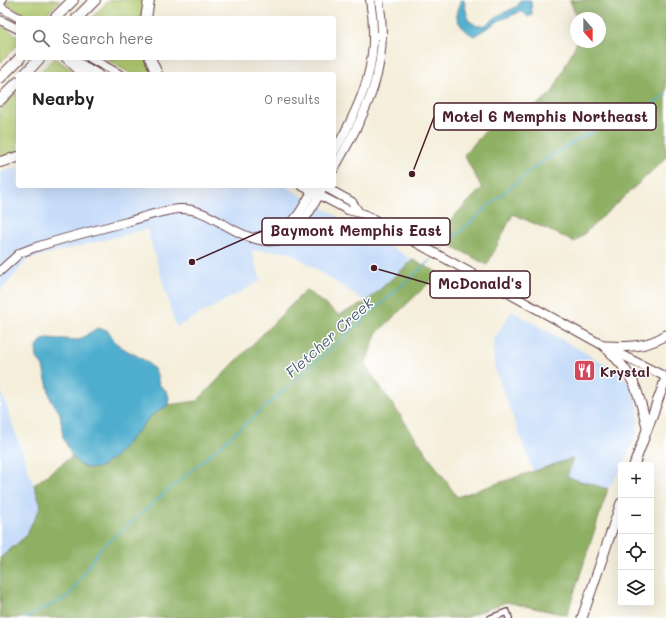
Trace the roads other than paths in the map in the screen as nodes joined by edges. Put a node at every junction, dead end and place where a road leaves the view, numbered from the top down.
1 (73, 0) edge
2 (95, 0) edge
3 (149, 0) edge
4 (370, 0) edge
5 (380, 0) edge
6 (0, 7) edge
7 (16, 16) edge
8 (57, 16) edge
9 (79, 16) edge
10 (146, 16) edge
11 (0, 20) edge
12 (16, 28) edge
13 (18, 60) edge
14 (38, 60) edge
15 (70, 60) edge
16 (72, 60) edge
17 (94, 60) edge
18 (151, 60) edge
19 (27, 72) edge
20 (32, 72) edge
21 (82, 72) edge
22 (94, 72) edge
23 (115, 72) edge
24 (156, 72) edge
25 (0, 78) edge
26 (16, 84) edge
27 (0, 100) edge
28 (336, 149) edge
29 (16, 158) edge
30 (0, 162) edge
31 (336, 165) edge
32 (328, 188) edge
33 (316, 190) edge
34 (358, 211) junction
35 (0, 271) edge
36 (666, 335) edge
37 (604, 346) junction
38 (666, 378) edge
39 (647, 427) junction
40 (635, 462) edge
41 (618, 512) edge
42 (491, 618) edge
43 (509, 618) edge
44 (582, 618) edge

1 - 8 highway
2 - 9 highway
3 - 10 highway
4 - 28 street
5 - 31 street
6 - 7 street
11 - 12 street
13 - 25 highway
14 - 19 highway
14 - 20 highway
15 - 21 highway
16 - 22 street
17 - 23 street
18 - 24 highway
26 - 27 highway
29 - 30 highway
32 - 34 street
33 - 34 street
33 - 35 street
34 - 37 street
36 - 37 main road
37 - 38 street
37 - 39 main road
38 - 39 main road
39 - 40 main road
41 - 44 main road
42 - 43 street

